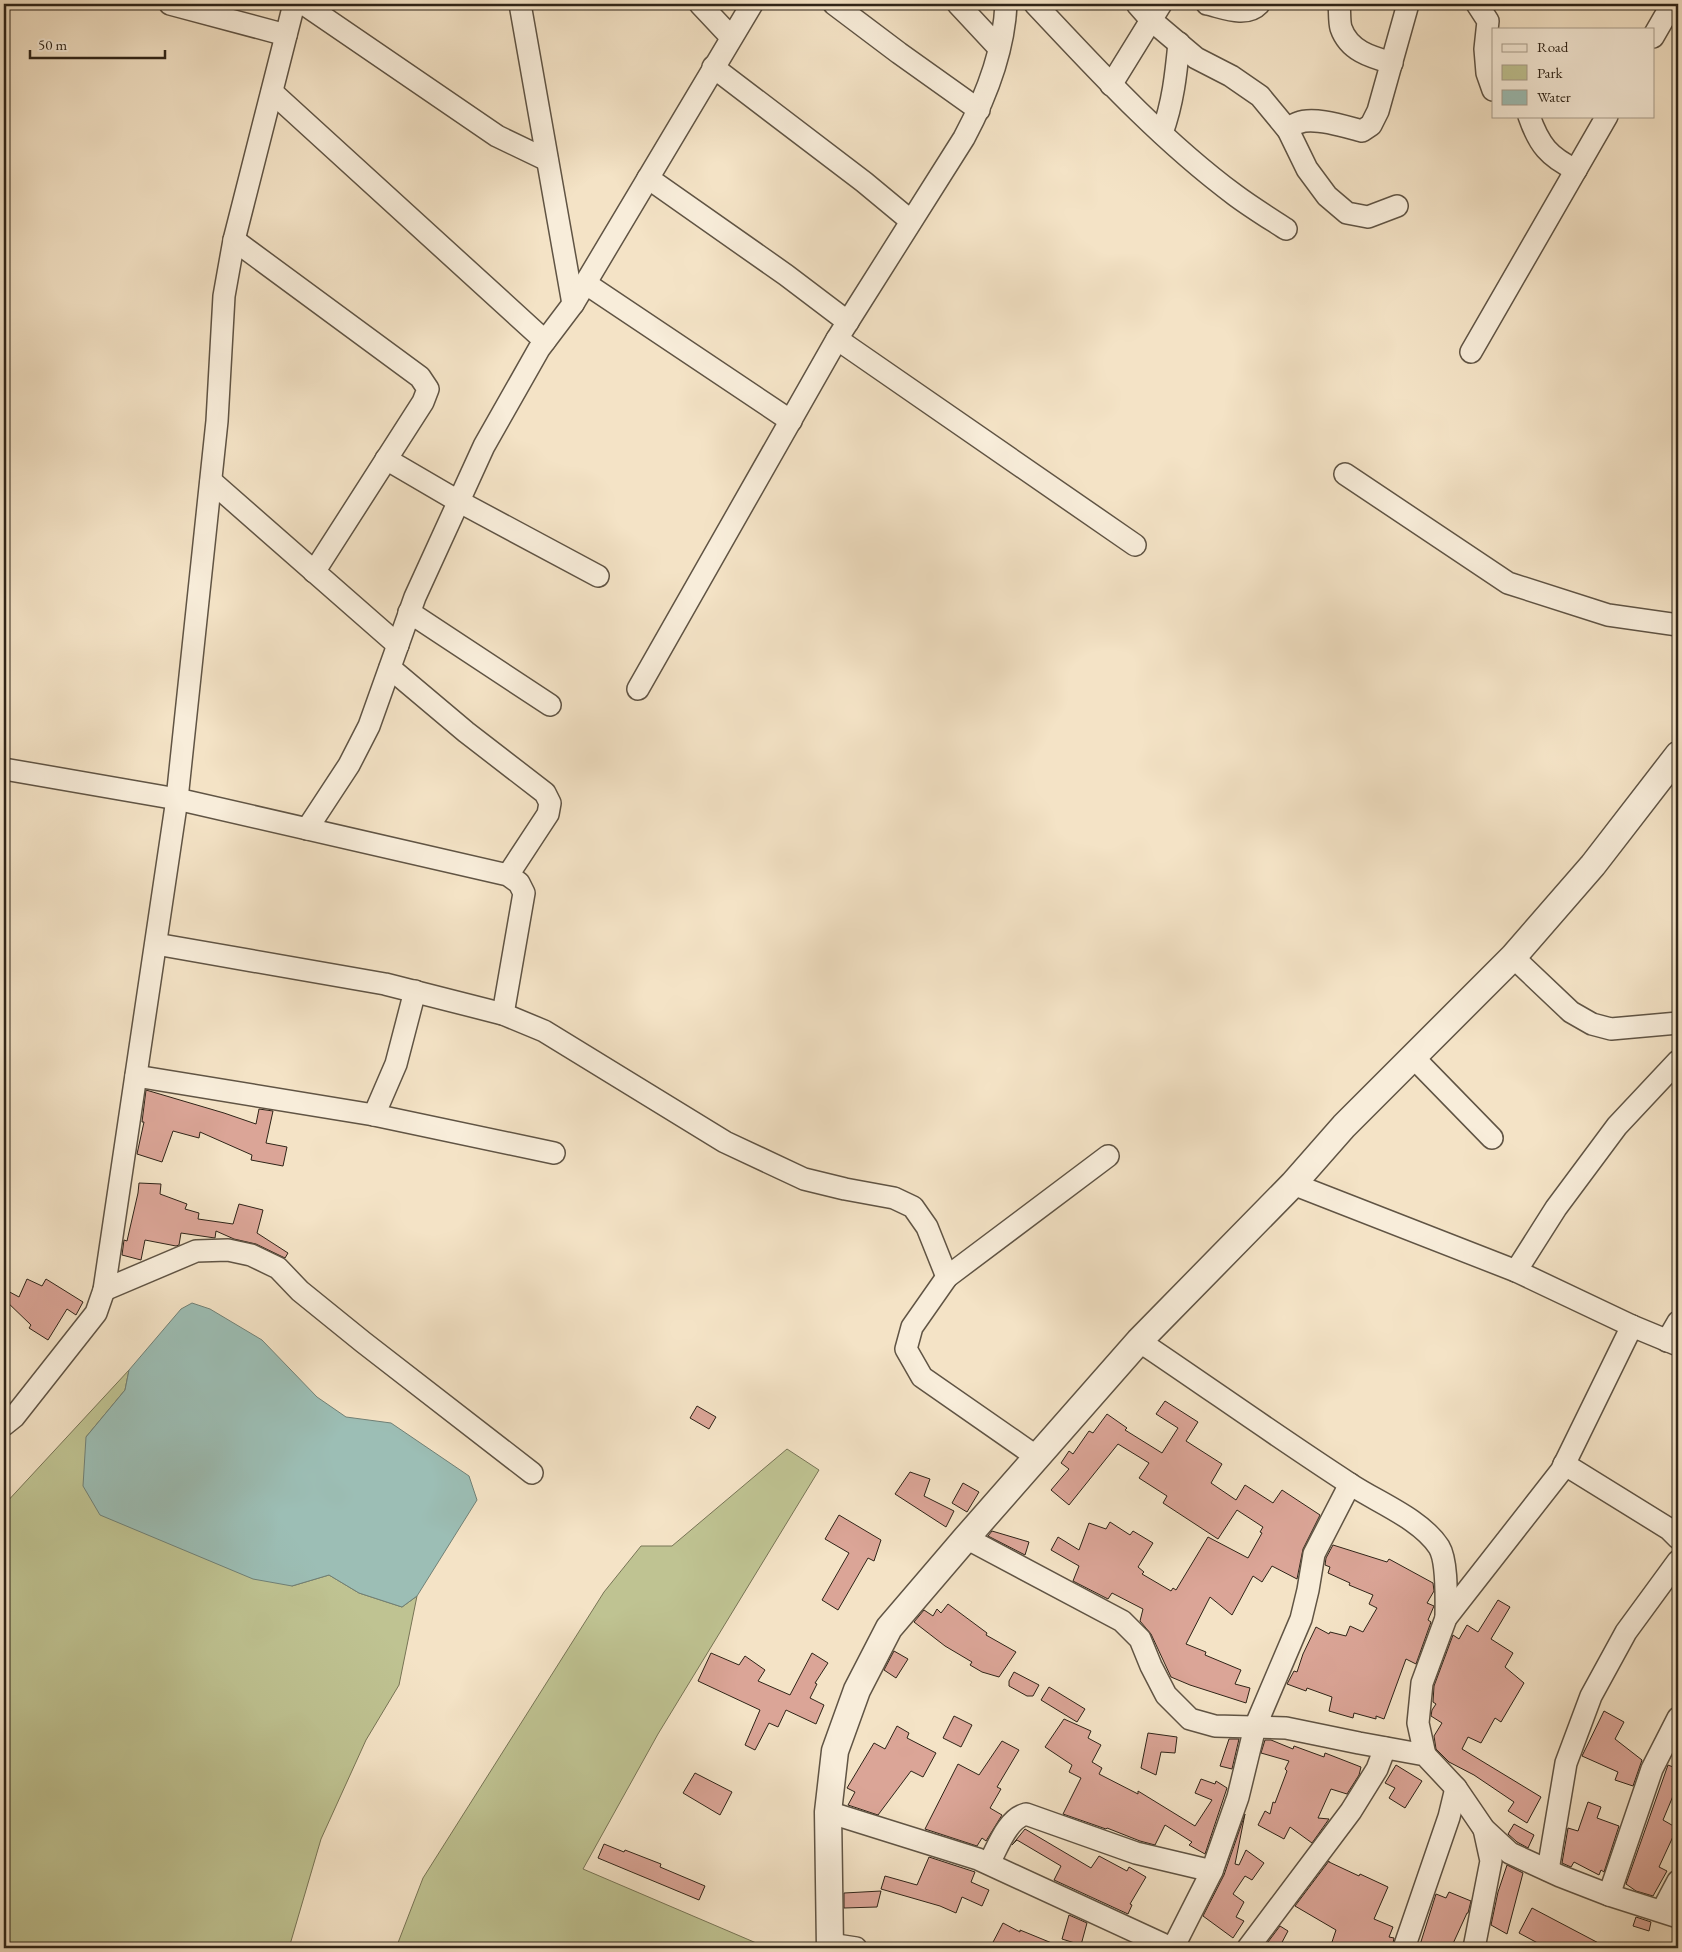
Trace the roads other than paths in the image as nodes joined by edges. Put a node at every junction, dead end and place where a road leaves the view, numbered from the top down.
1 (170, 4) edge
2 (294, 4) edge
3 (304, 4) edge
4 (520, 4) edge
5 (700, 4) edge
6 (752, 4) edge
7 (834, 4) edge
8 (958, 4) edge
9 (1006, 4) edge
10 (1035, 4) edge
11 (1137, 4) edge
12 (1206, 4) edge
13 (1259, 4) edge
14 (1339, 4) edge
15 (1408, 4) edge
16 (1477, 4) edge
17 (1672, 4) edge
18 (1156, 12) edge
19 (286, 34) junction
20 (1654, 34) edge
21 (731, 37) junction
22 (1179, 43) junction
23 (999, 48) junction
24 (1392, 63) junction
25 (714, 67) junction
26 (1112, 85) junction
27 (1492, 87) edge
28 (272, 92) junction
29 (979, 110) junction
30 (1530, 118) edge
31 (1606, 118) edge
32 (1288, 130) junction
33 (1162, 133) junction
34 (547, 160) junction
35 (1576, 170) junction
36 (648, 178) junction
37 (1397, 206) dead end
38 (911, 221) junction
39 (1286, 229) dead end
40 (234, 240) junction
41 (585, 283) junction
42 (573, 304) junction
43 (843, 331) junction
44 (545, 341) junction
45 (1471, 352) dead end
46 (791, 421) junction
47 (386, 459) junction
48 (1345, 474) dead end
49 (211, 481) junction
50 (458, 501) junction
51 (1134, 545) dead end
52 (314, 572) junction
53 (598, 576) dead end
54 (410, 612) junction
55 (1678, 625) edge
56 (398, 645) junction
57 (390, 668) junction
58 (638, 689) dead end
59 (550, 706) dead end
60 (1678, 755) edge
61 (4, 769) edge
62 (178, 799) junction
63 (307, 829) junction
64 (508, 875) junction
65 (156, 944) junction
66 (1513, 957) junction
67 (415, 991) junction
68 (503, 1014) junction
69 (1678, 1023) edge
70 (1413, 1057) junction
71 (1678, 1061) edge
72 (136, 1076) junction
73 (374, 1115) junction
74 (1492, 1138) dead end
75 (554, 1153) dead end
76 (1108, 1156) dead end
77 (1293, 1184) junction
78 (1516, 1271) junction
79 (947, 1277) junction
80 (104, 1290) junction
81 (1678, 1322) edge
82 (1632, 1326) junction
83 (1139, 1341) junction
84 (1672, 1343) edge
85 (4, 1425) edge
86 (1037, 1458) junction
87 (1564, 1464) junction
88 (532, 1473) dead end
89 (1350, 1484) junction
90 (966, 1538) junction
91 (1678, 1538) edge
92 (1678, 1561) edge
93 (1446, 1618) junction
94 (1678, 1718) edge
95 (1255, 1727) junction
96 (1385, 1748) junction
97 (1425, 1755) junction
98 (1456, 1788) junction
99 (828, 1812) junction
100 (1484, 1829) junction
101 (989, 1864) junction
102 (1548, 1870) junction
103 (1212, 1872) junction
104 (1678, 1881) edge
105 (1609, 1895) junction
106 (1670, 1914) edge
107 (830, 1946) edge
108 (856, 1948) edge
109 (1172, 1948) edge
110 (1248, 1948) edge
111 (1404, 1948) edge
112 (1474, 1948) edge

1 - 19 street
2 - 19 street
3 - 34 street
4 - 34 street
5 - 21 street
6 - 21 street
7 - 29 street
8 - 23 street
9 - 23 street
10 - 26 street
11 - 18 street
12 - 13 street
14 - 24 street
15 - 24 street
16 - 27 street
17 - 20 street
18 - 22 street
18 - 26 street
19 - 28 street
21 - 25 street
22 - 32 street
22 - 33 street
23 - 29 street
24 - 32 street
25 - 36 street
25 - 38 street
26 - 33 street
28 - 40 street
28 - 44 street
29 - 38 street
30 - 35 street
31 - 35 street
32 - 37 street
33 - 39 street
34 - 42 street
35 - 45 street
36 - 41 street
36 - 43 street
38 - 43 street
40 - 47 street
40 - 49 street
41 - 42 street
41 - 46 street
42 - 44 street
43 - 46 street
43 - 51 street
44 - 50 street
46 - 58 street
47 - 50 street
47 - 52 street
48 - 55 street
49 - 52 street
49 - 62 street
50 - 53 street
50 - 54 street
52 - 56 street
54 - 56 street
54 - 59 street
56 - 57 street
57 - 63 street
57 - 64 street
60 - 66 street
61 - 62 street
62 - 63 street
62 - 65 street
63 - 64 street
64 - 68 street
65 - 67 street
65 - 72 street
66 - 69 street
66 - 70 street
67 - 68 street
67 - 73 street
68 - 79 street
70 - 74 street
70 - 77 street
71 - 78 street
72 - 73 street
72 - 80 street
73 - 75 street
76 - 79 street
77 - 78 street
77 - 83 street
78 - 82 street
79 - 86 street
80 - 85 street
80 - 88 street
81 - 84 street
82 - 84 street
82 - 87 street
83 - 86 street
83 - 89 street
86 - 90 street
87 - 91 street
87 - 93 street
89 - 93 street
89 - 95 street
90 - 95 street
90 - 99 street
92 - 102 street
93 - 97 street
94 - 105 street
95 - 96 street
95 - 103 street
96 - 97 street
96 - 110 street
97 - 98 street
98 - 100 street
98 - 111 street
99 - 101 street
99 - 107 street
100 - 102 street
100 - 112 street
101 - 103 street
101 - 109 street
102 - 105 street
103 - 109 street
104 - 106 street
105 - 106 street
107 - 108 street

